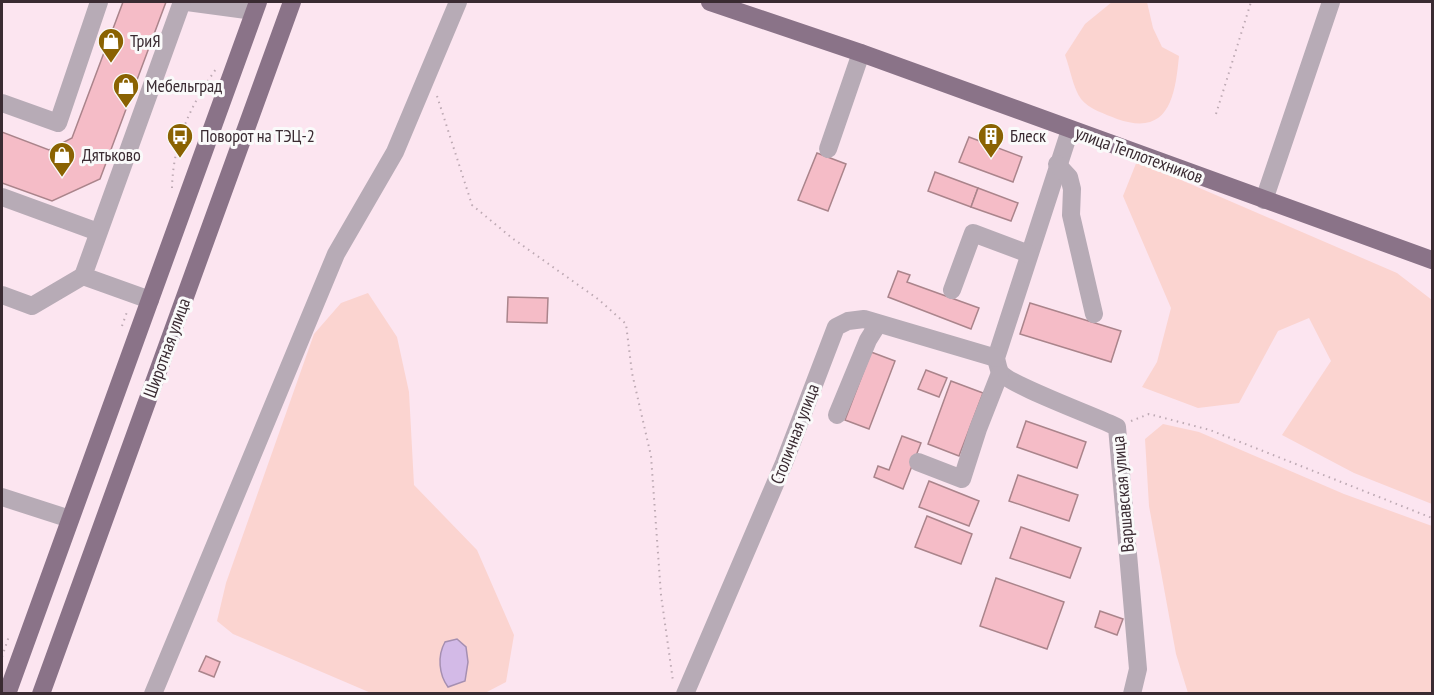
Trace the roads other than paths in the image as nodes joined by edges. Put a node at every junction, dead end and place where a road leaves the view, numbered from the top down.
1 (99, 2) edge
2 (185, 2) edge
3 (292, 2) edge
4 (458, 2) edge
5 (710, 2) edge
6 (1331, 2) edge
7 (206, 3) edge
8 (256, 6) edge
9 (861, 53) junction
10 (2, 103) edge
11 (1070, 130) junction
12 (828, 149) dead end
13 (1057, 164) junction
14 (2, 197) edge
15 (1264, 200) junction
16 (98, 232) junction
17 (1029, 254) junction
18 (1432, 260) edge
19 (83, 276) junction
20 (952, 290) dead end
21 (2, 295) edge
22 (150, 300) junction
23 (1094, 314) dead end
24 (878, 324) junction
25 (998, 365) junction
26 (837, 415) dead end
27 (918, 462) dead end
28 (2, 497) edge
29 (70, 519) junction
30 (7, 684) edge
31 (679, 688) edge
32 (41, 693) edge
33 (153, 693) edge
34 (1132, 693) edge

1 - 10 street
2 - 7 street
2 - 16 street
3 - 32 main road, Широтная улица
4 - 33 street
5 - 9 main road, улица Теплотехников
6 - 15 street
7 - 8 street
8 - 22 main road, Широтная улица
9 - 11 main road, улица Теплотехников
9 - 12 street
11 - 13 street
11 - 15 main road, улица Теплотехников
13 - 17 street
13 - 23 street
14 - 16 street
15 - 18 main road, улица Теплотехников
16 - 19 street
17 - 20 street
17 - 25 street
19 - 21 street
19 - 22 street
22 - 29 main road, Широтная улица
24 - 25 street, Столичная улица
24 - 26 street
24 - 31 street, Столичная улица
25 - 27 street
25 - 34 street, Варшавская улица
28 - 29 street
29 - 30 main road, Широтная улица

